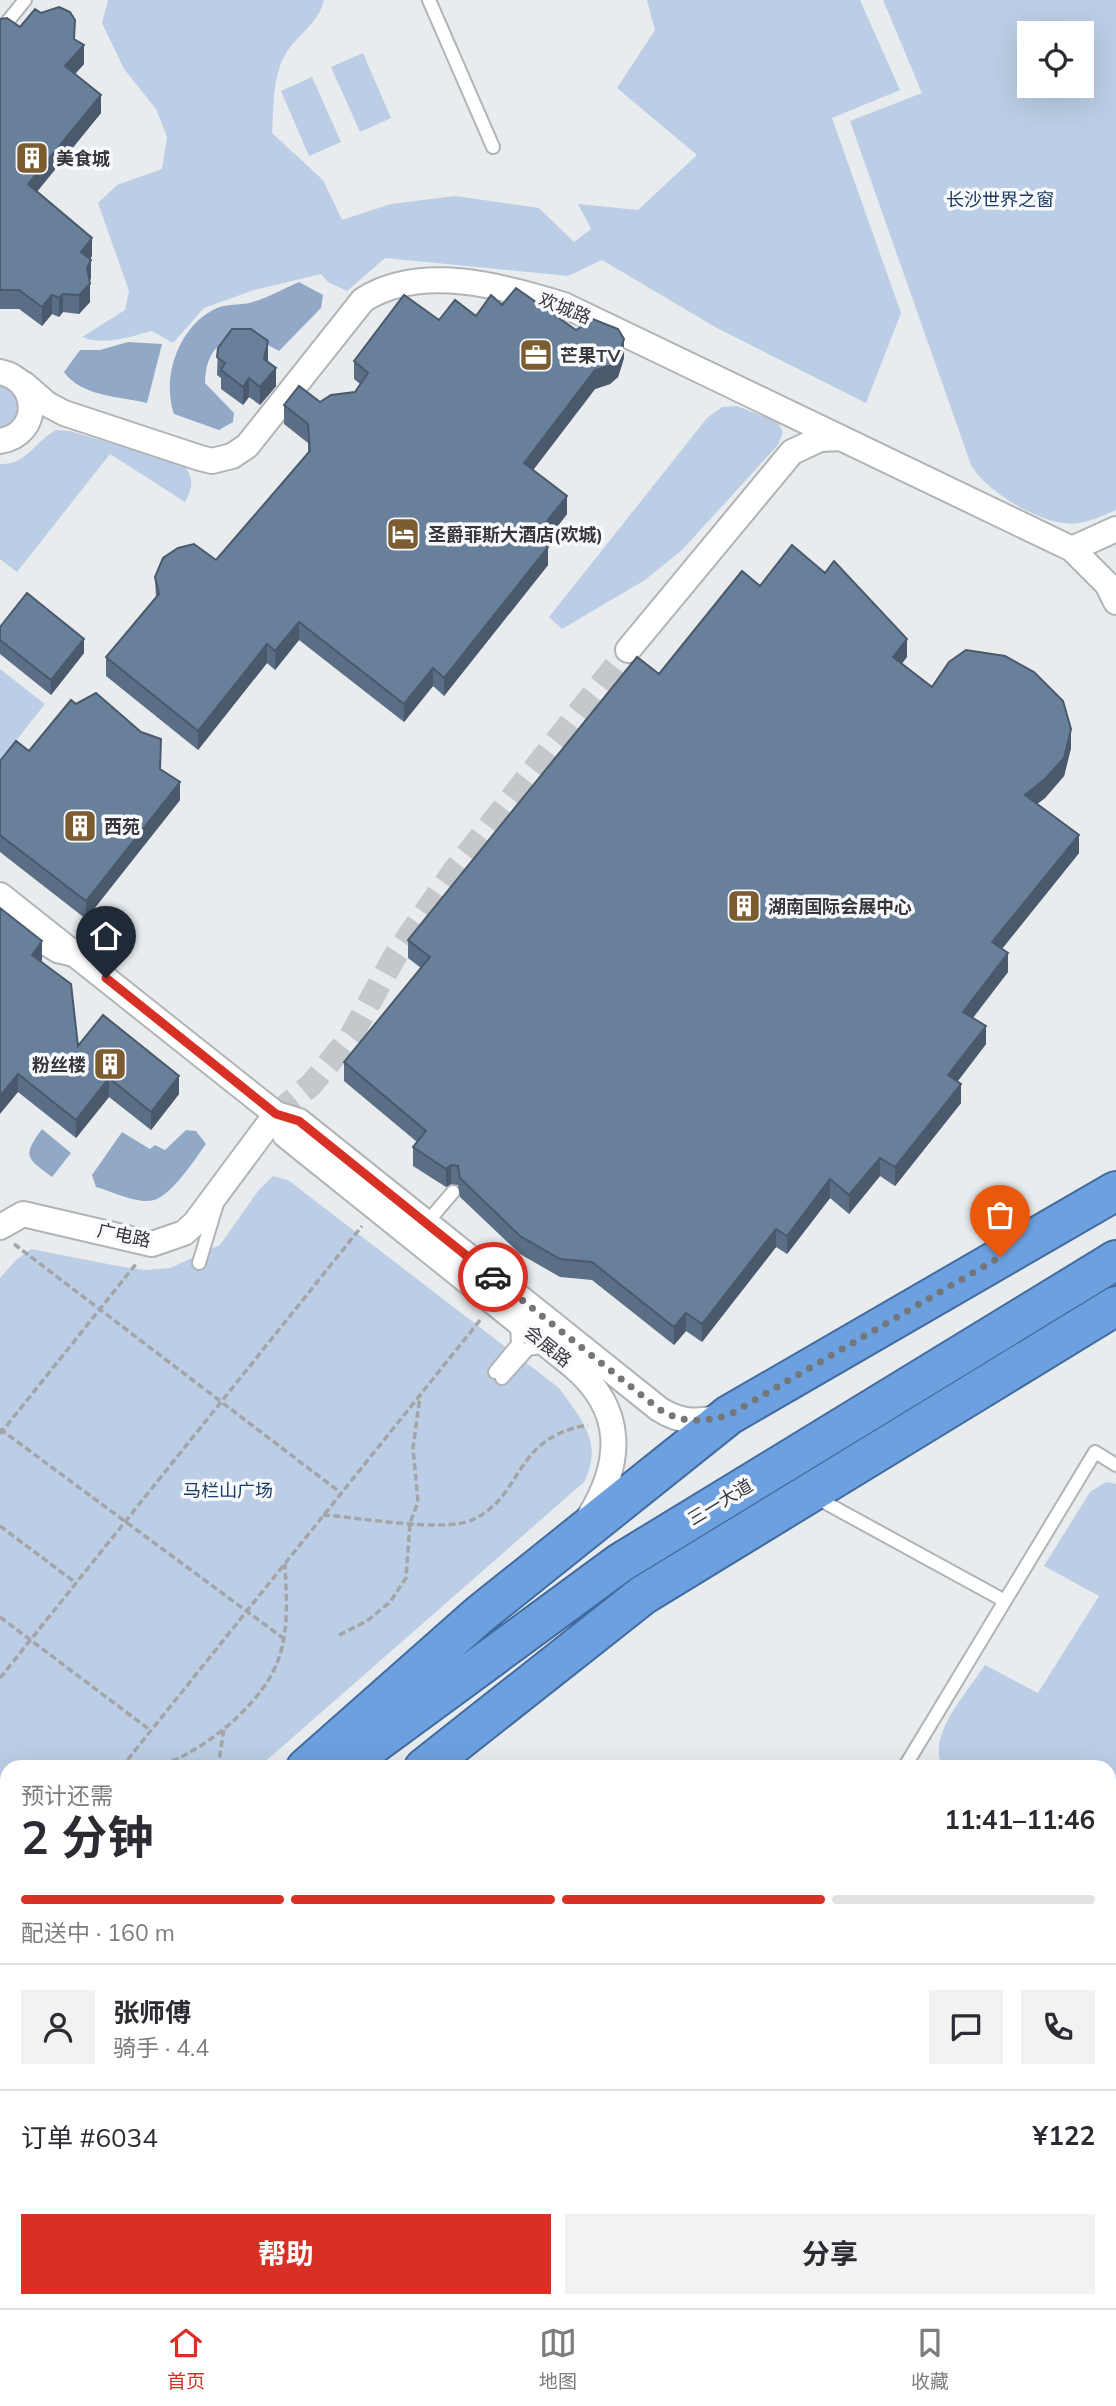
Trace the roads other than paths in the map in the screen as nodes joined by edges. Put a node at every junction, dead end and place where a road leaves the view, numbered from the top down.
1 (25, 0) edge
2 (429, 0) edge
3 (0, 31) edge
4 (494, 147) dead end
5 (0, 372) edge
6 (24, 384) junction
7 (64, 413) junction
8 (841, 438) junction
9 (6, 439) edge
10 (1116, 529) edge
11 (1072, 549) junction
12 (1116, 602) edge
13 (628, 650) tunnel mouth
14 (0, 894) edge
15 (19, 930) edge
16 (84, 961) junction
17 (276, 1114) junction
18 (220, 1191) junction
19 (1116, 1191) edge
20 (453, 1192) dead end
21 (423, 1227) junction
22 (6, 1234) edge
23 (1116, 1260) edge
24 (199, 1263) dead end
25 (1116, 1306) edge
26 (502, 1309) junction
27 (1116, 1331) edge
28 (1061, 1340) junction
29 (548, 1347) junction
30 (729, 1415) junction
31 (1116, 1465) edge
32 (810, 1494) junction
33 (568, 1543) junction
34 (1005, 1601) junction
35 (315, 1760) edge
36 (352, 1760) edge
37 (434, 1760) edge
38 (909, 1760) edge

1 - 3 lane
2 - 4 lane
5 - 6 street, 欢城路
6 - 7 street, 欢城路
6 - 9 street
7 - 8 street, 欢城路
7 - 9 street
8 - 11 street, 欢城路
8 - 13 street
10 - 11 street
11 - 12 street, 欢城路
14 - 16 street, 会展路
15 - 16 lane
16 - 17 street, 会展路
17 - 18 street, 广电路
17 - 21 street, 会展路
17 - 21 street, 会展路
18 - 22 street, 广电路
18 - 24 lane
19 - 30 highway
20 - 21 lane
21 - 26 street, 会展路
21 - 30 street, 会展路
23 - 36 highway, 三一大道
25 - 28 highway
26 - 29 street, 会展路
26 - 29 lane
27 - 28 highway
28 - 32 highway
29 - 33 street, 会展路
30 - 33 highway
31 - 34 lane
32 - 34 lane
32 - 37 highway
33 - 35 highway
34 - 38 lane

